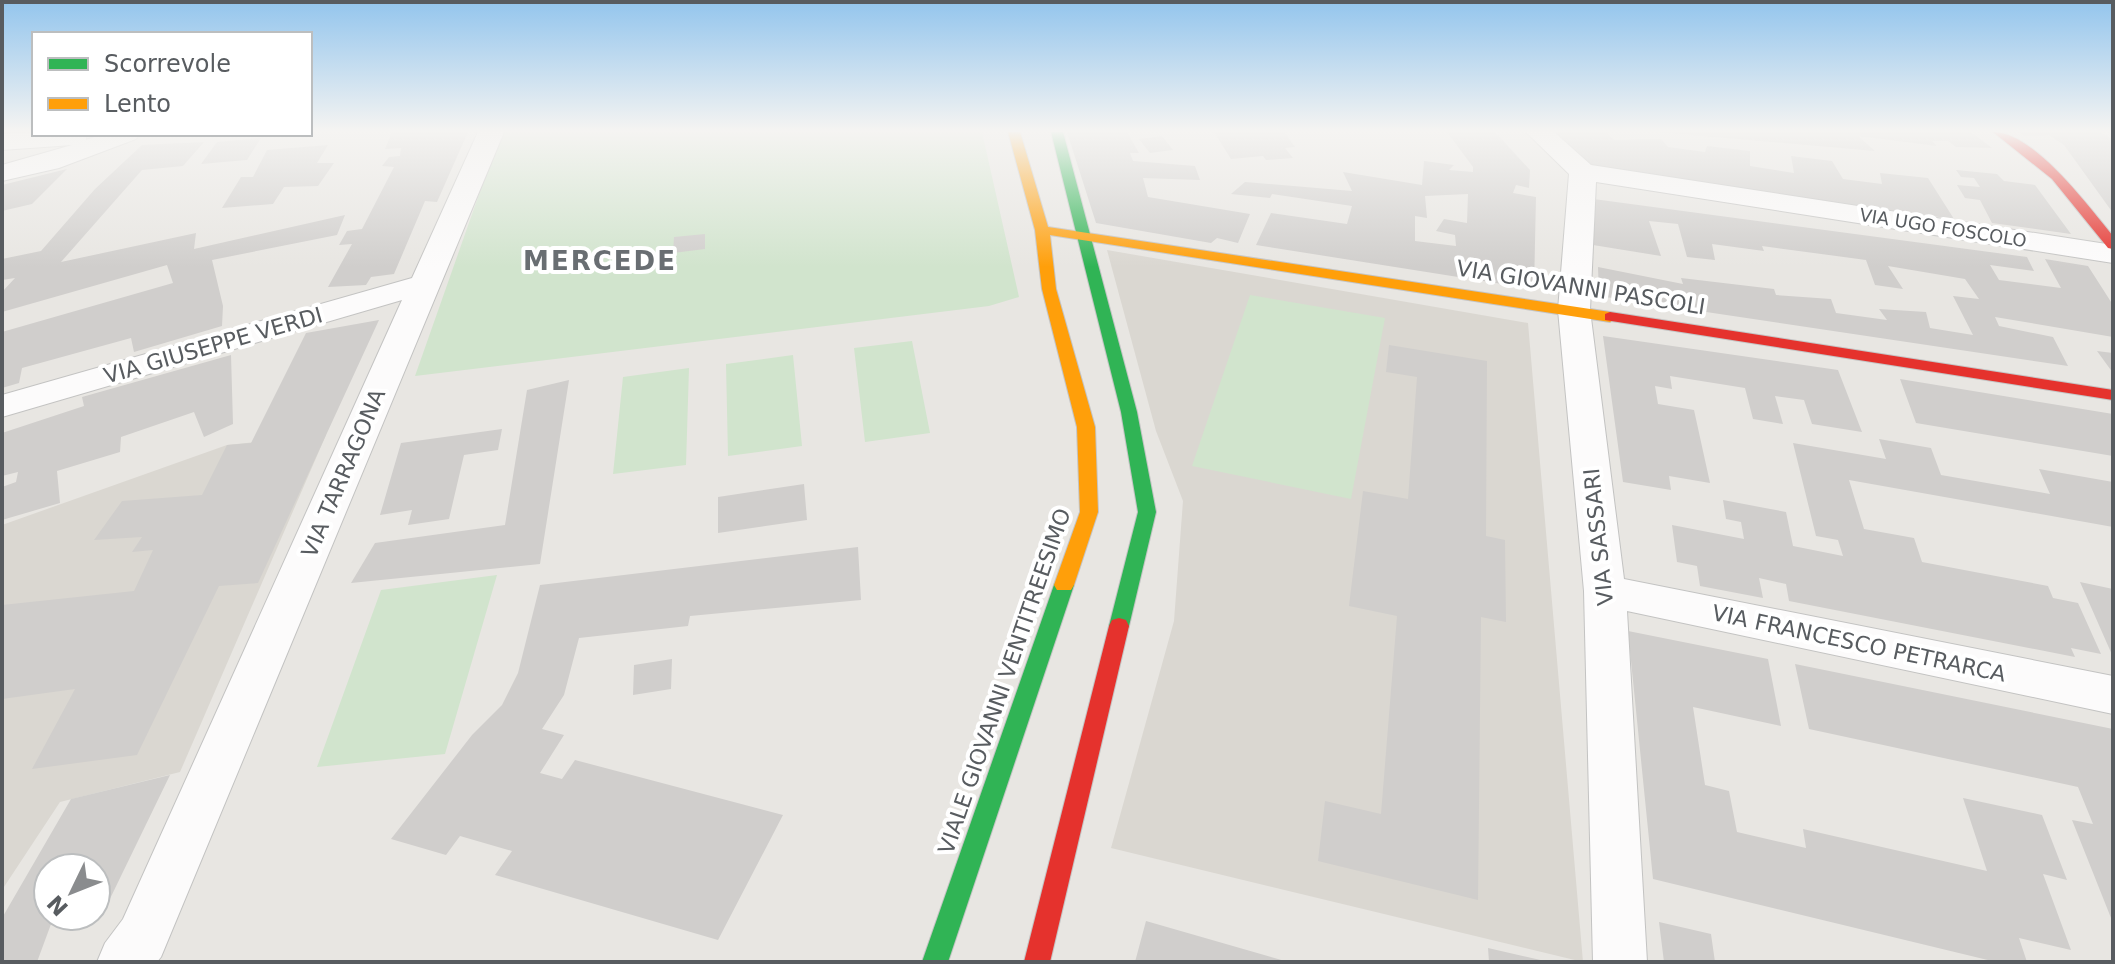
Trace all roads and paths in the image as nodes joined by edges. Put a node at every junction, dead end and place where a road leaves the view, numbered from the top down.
1 (471, 177) edge
2 (1027, 177) edge
3 (1069, 177) edge
4 (1583, 177) edge
5 (1615, 177) edge
6 (2058, 177) edge
7 (1042, 230) junction
8 (1086, 237) junction
9 (2113, 245) edge
10 (2113, 254) edge
11 (424, 284) junction
12 (1574, 310) junction
13 (2113, 395) edge
14 (2, 406) edge
15 (1605, 591) junction
16 (2113, 695) edge
17 (124, 962) edge
18 (935, 962) edge
19 (1037, 962) edge
20 (1620, 962) edge

1 - 11 street, VIA TARRAGONA
2 - 7 main road, VIALE GIOVANNI VENTITREESIMO
3 - 8 main road
4 - 12 street, VIA SASSARI
5 - 10 street, VIA UGO FOSCOLO
6 - 9 main road
7 - 8 main road, VIA GIOVANNI PASCOLI
7 - 18 main road, VIALE GIOVANNI VENTITREESIMO
8 - 12 main road, VIA GIOVANNI PASCOLI
8 - 19 main road
11 - 14 street, VIA GIUSEPPE VERDI
11 - 17 street, VIA TARRAGONA
12 - 13 main road, VIA GIOVANNI PASCOLI
12 - 15 street, VIA SASSARI
15 - 16 street, VIA FRANCESCO PETRARCA
15 - 20 street, VIA SASSARI

